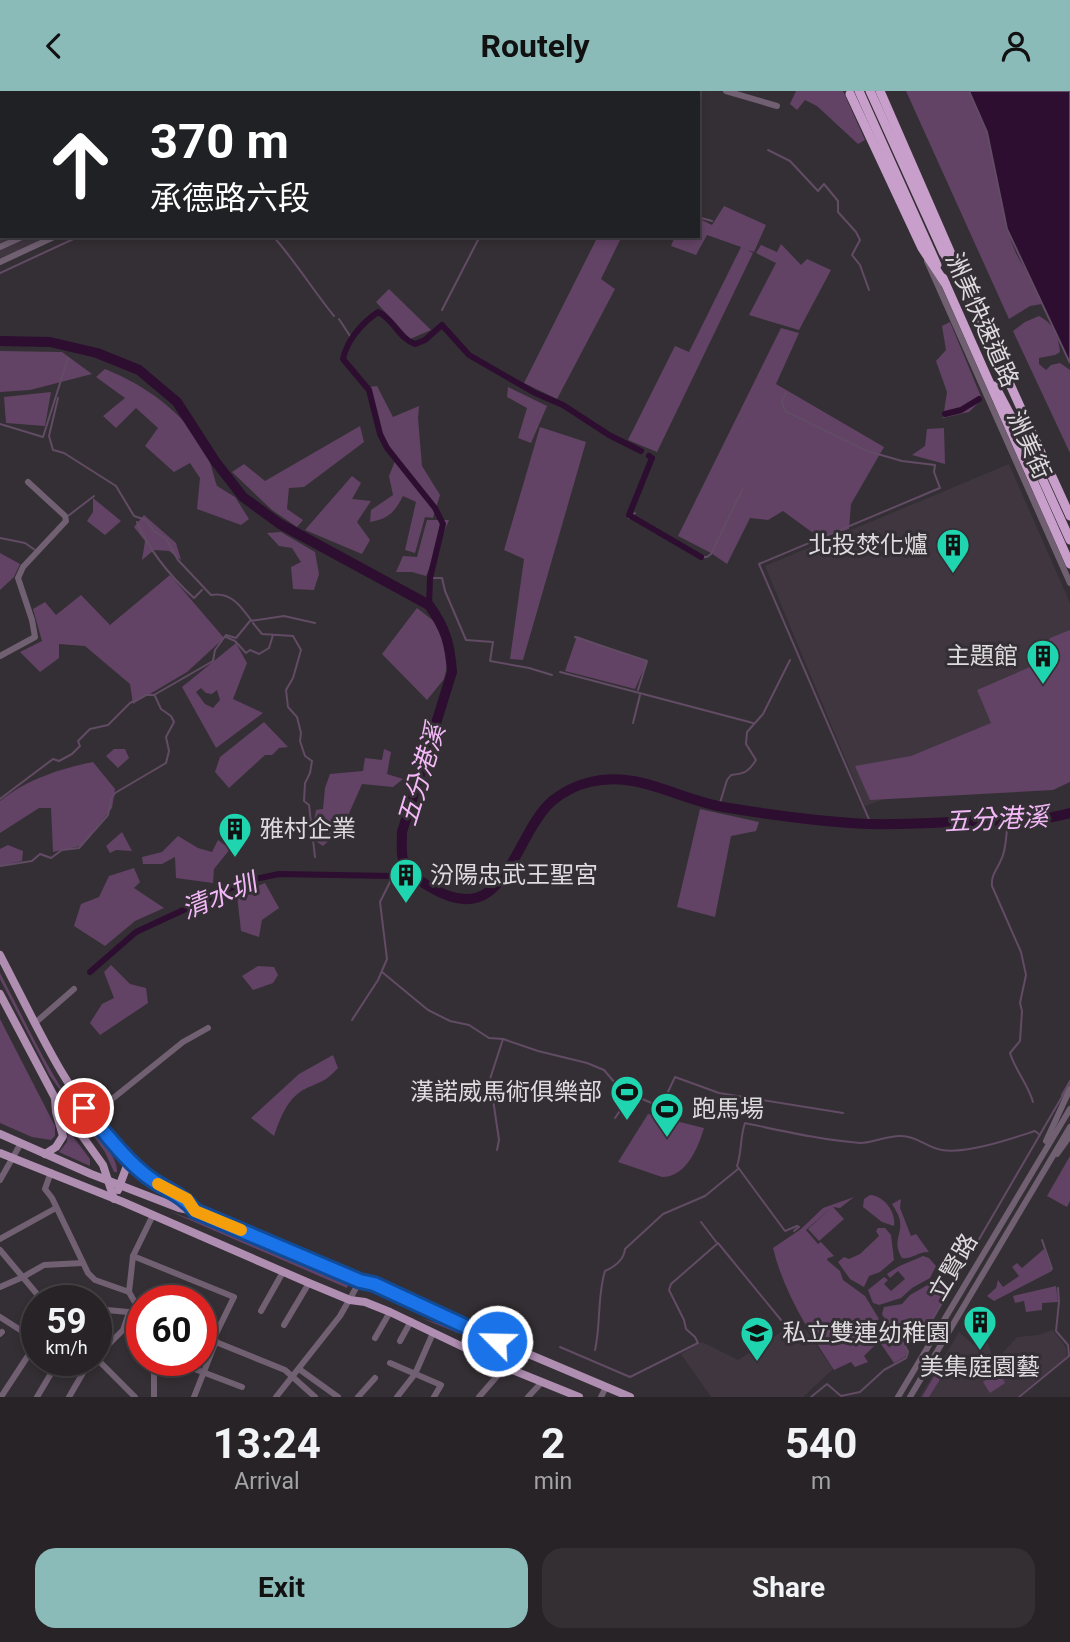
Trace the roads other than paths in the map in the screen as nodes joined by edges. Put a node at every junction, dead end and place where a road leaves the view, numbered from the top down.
1 (726, 91) edge
2 (848, 91) edge
3 (857, 91) edge
4 (870, 91) edge
5 (880, 91) edge
6 (776, 106) dead end
7 (20, 238) edge
8 (43, 238) edge
9 (0, 247) edge
10 (0, 262) edge
11 (962, 279) junction
12 (944, 283) junction
13 (979, 361) junction
14 (1006, 377) junction
15 (1033, 458) junction
16 (28, 482) dead end
17 (1070, 516) edge
18 (1070, 540) edge
19 (1070, 564) edge
20 (1070, 583) edge
21 (0, 656) edge
22 (0, 955) edge
23 (74, 989) dead end
24 (0, 994) edge
25 (35, 1023) junction
26 (208, 1028) dead end
27 (1070, 1089) edge
28 (55, 1098) junction
29 (1070, 1109) edge
30 (91, 1116) junction
31 (1070, 1127) edge
32 (0, 1134) edge
33 (1070, 1136) edge
34 (21, 1143) junction
35 (0, 1153) edge
36 (45, 1154) junction
37 (1041, 1157) junction
38 (14, 1158) junction
39 (129, 1160) junction
40 (1048, 1163) junction
41 (51, 1172) junction
42 (0, 1180) edge
43 (109, 1180) junction
44 (120, 1185) junction
45 (114, 1199) junction
46 (56, 1208) junction
47 (195, 1211) junction
48 (153, 1215) junction
49 (1005, 1216) junction
50 (1014, 1221) junction
51 (0, 1239) edge
52 (0, 1250) edge
53 (132, 1256) junction
54 (82, 1263) junction
55 (283, 1272) junction
56 (23, 1277) junction
57 (360, 1281) junction
58 (309, 1283) junction
59 (30, 1285) edge
60 (130, 1285) edge
61 (204, 1285) edge
62 (0, 1287) edge
63 (217, 1290) edge
64 (126, 1291) edge
65 (350, 1300) junction
66 (261, 1311) dead end
67 (390, 1312) junction
68 (0, 1317) edge
69 (411, 1321) junction
70 (126, 1322) edge
71 (284, 1325) dead end
72 (21, 1330) edge
73 (433, 1333) junction
74 (217, 1336) edge
75 (375, 1338) dead end
76 (112, 1341) edge
77 (400, 1341) dead end
78 (217, 1342) edge
79 (390, 1363) dead end
80 (21, 1366) edge
81 (505, 1367) junction
82 (299, 1369) junction
83 (415, 1374) junction
84 (112, 1375) edge
85 (292, 1375) junction
86 (49, 1376) edge
87 (81, 1376) edge
88 (154, 1376) edge
89 (203, 1376) edge
90 (217, 1376) edge
91 (375, 1378) dead end
92 (542, 1382) junction
93 (242, 1387) dead end
94 (606, 1387) junction
95 (329, 1391) junction
96 (1, 1397) edge
97 (37, 1397) edge
98 (69, 1397) edge
99 (135, 1397) edge
100 (154, 1397) edge
101 (194, 1397) edge
102 (276, 1397) edge
103 (315, 1397) edge
104 (323, 1397) edge
105 (338, 1397) edge
106 (358, 1397) edge
107 (397, 1397) edge
108 (434, 1397) edge
109 (479, 1397) edge
110 (528, 1397) edge
111 (579, 1397) edge
112 (601, 1397) edge
113 (630, 1397) edge
114 (898, 1397) edge
115 (910, 1397) edge

1 - 6 street
2 - 12 highway, bridge
3 - 12 highway, 洲美快速道路, bridge
3 - 20 street, 洲美街
4 - 11 highway
5 - 11 highway, 洲美快速道路
7 - 9 street
8 - 10 street
11 - 14 highway, 洲美快速道路
12 - 13 highway, 洲美快速道路
13 - 15 highway
13 - 19 highway, 洲美快速道路
14 - 15 highway
14 - 17 highway, 洲美快速道路
15 - 18 highway
16 - 21 street
22 - 25 main road
23 - 25 street
24 - 28 main road
25 - 30 main road
26 - 30 street
27 - 37 street, 立賢路
28 - 36 main road
28 - 43 main road
29 - 37 street, 立賢路
30 - 39 main road
31 - 40 street, 立賢路
32 - 34 main road
33 - 40 street, 立賢路
34 - 36 main road
34 - 38 street
35 - 38 main road
36 - 43 main road
37 - 49 street, 立賢路
38 - 41 main road
38 - 42 street
39 - 44 main road
39 - 47 main road
40 - 50 street, 立賢路
41 - 45 main road
41 - 46 street
43 - 44 main road
43 - 45 main road
44 - 45 main road
44 - 47 main road
45 - 48 main road
46 - 51 street
46 - 54 street
47 - 57 main road
48 - 53 street
48 - 55 main road
49 - 50 street
49 - 114 street, 立賢路
50 - 115 street, 立賢路
52 - 56 street
53 - 60 street
53 - 61 street
54 - 56 street
54 - 64 street
55 - 58 main road
55 - 66 street
56 - 59 street
56 - 62 street
57 - 65 street
57 - 94 main road
58 - 65 main road
58 - 71 street
63 - 74 street
65 - 67 main road
65 - 82 street
67 - 69 main road
67 - 75 street
68 - 72 street
69 - 73 main road
69 - 77 street
70 - 76 street
73 - 81 main road
73 - 83 street
78 - 85 street
79 - 83 street
80 - 96 street
81 - 92 main road
81 - 109 street
82 - 85 street
82 - 95 street
83 - 107 street
83 - 108 street
84 - 99 street
85 - 102 street
85 - 103 street
86 - 97 street
87 - 98 street
88 - 100 street
89 - 101 street
90 - 93 street
91 - 106 street
92 - 110 street
92 - 111 main road
94 - 112 street
94 - 113 main road
95 - 104 street
95 - 105 street

